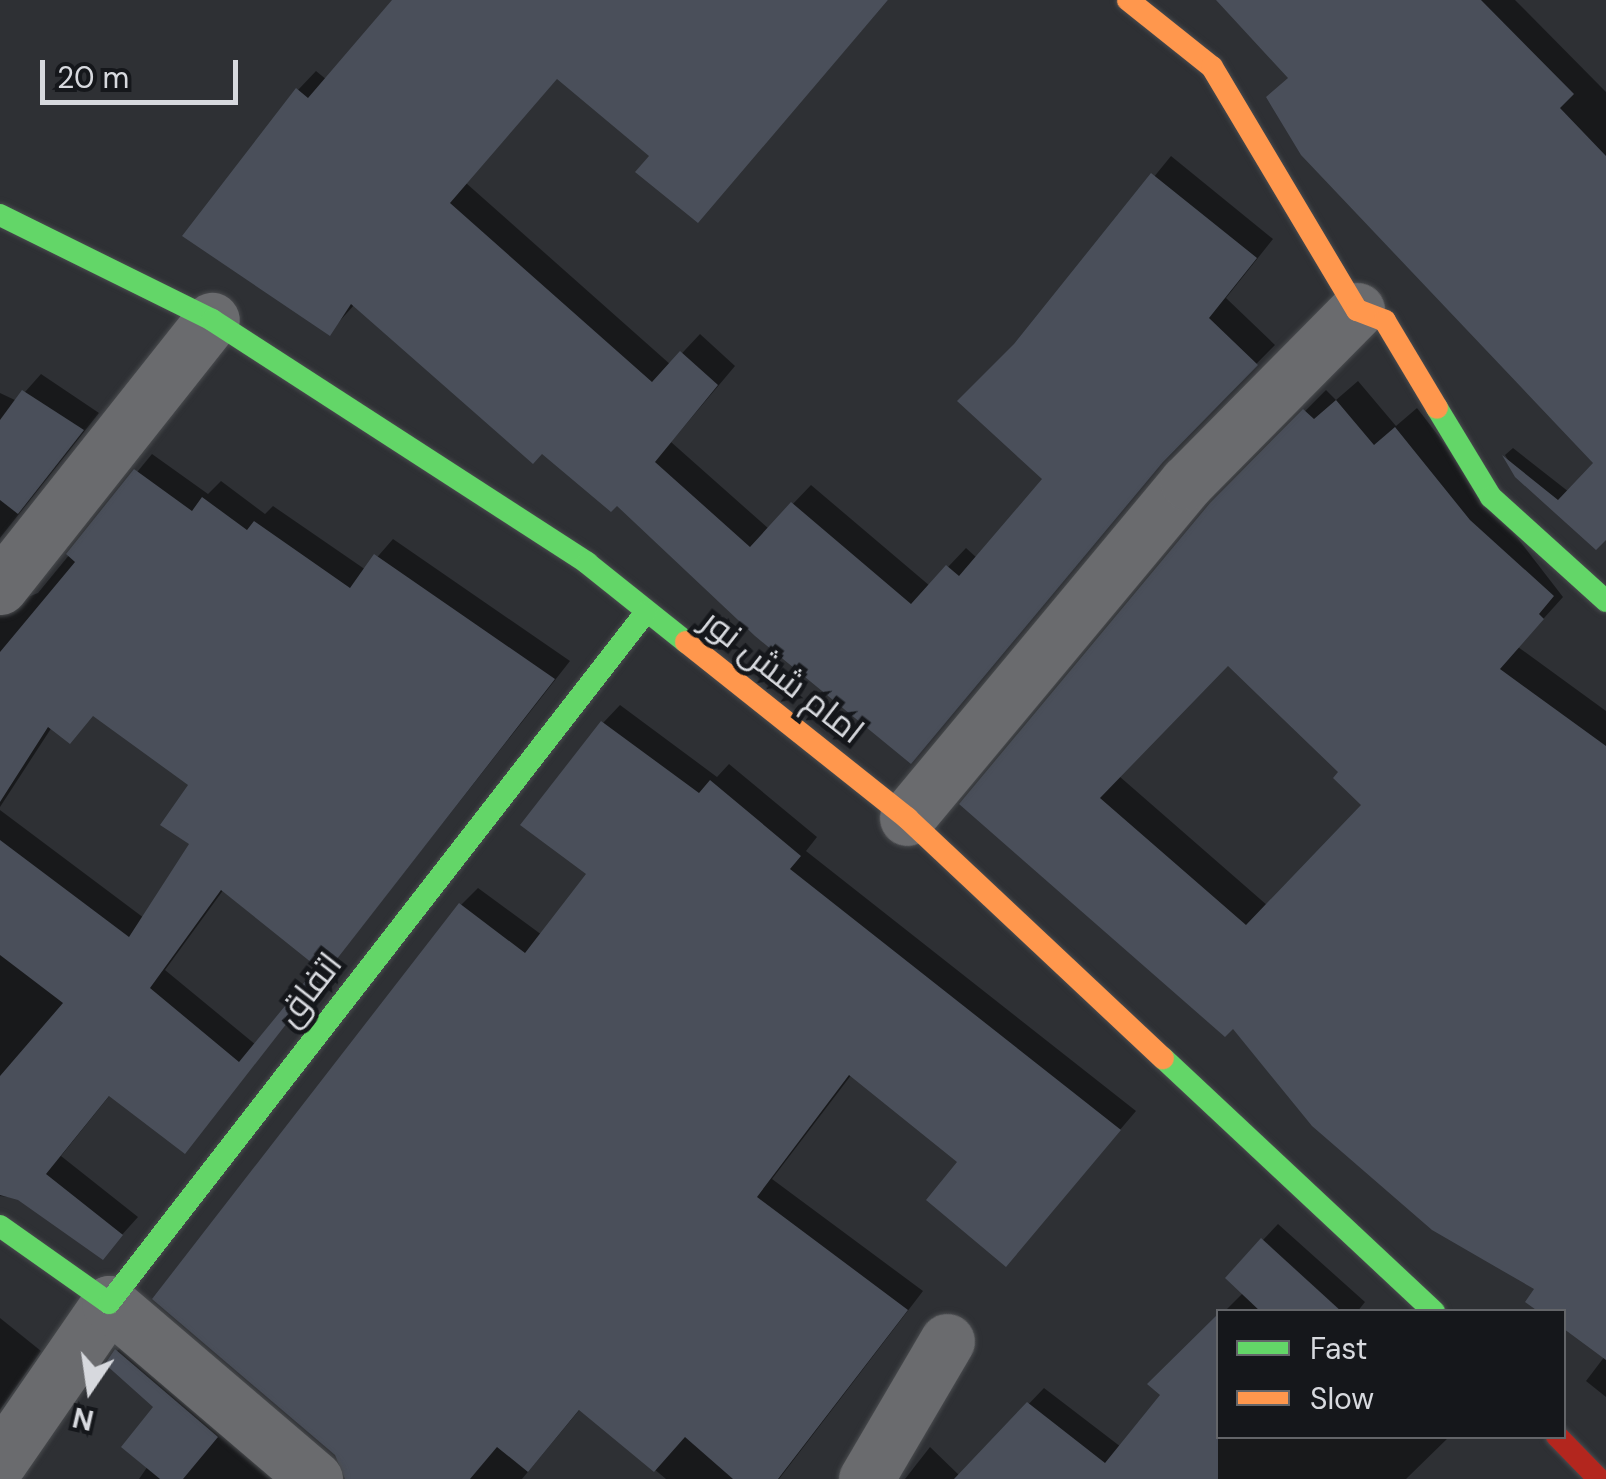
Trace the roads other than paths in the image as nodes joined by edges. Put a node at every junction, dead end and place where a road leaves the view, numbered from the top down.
1 (1145, 5) edge
2 (0, 215) edge
3 (1357, 310) junction
4 (212, 320) junction
5 (0, 588) edge
6 (1606, 602) edge
7 (646, 612) junction
8 (907, 818) junction
9 (0, 1226) edge
10 (109, 1303) junction
11 (1431, 1309) edge
12 (947, 1341) dead end
13 (1560, 1439) edge
14 (0, 1461) edge
15 (315, 1479) edge
16 (866, 1479) edge
17 (1598, 1479) edge

1 - 3 street
2 - 4 street, امام شش نور
3 - 6 street
3 - 8 street
4 - 5 street
4 - 7 street, امام شش نور
7 - 8 street, امام شش نور
7 - 10 street, اتفاق
8 - 11 street, امام شش نور
9 - 10 street
10 - 14 street
10 - 15 street
12 - 16 street
13 - 17 street

